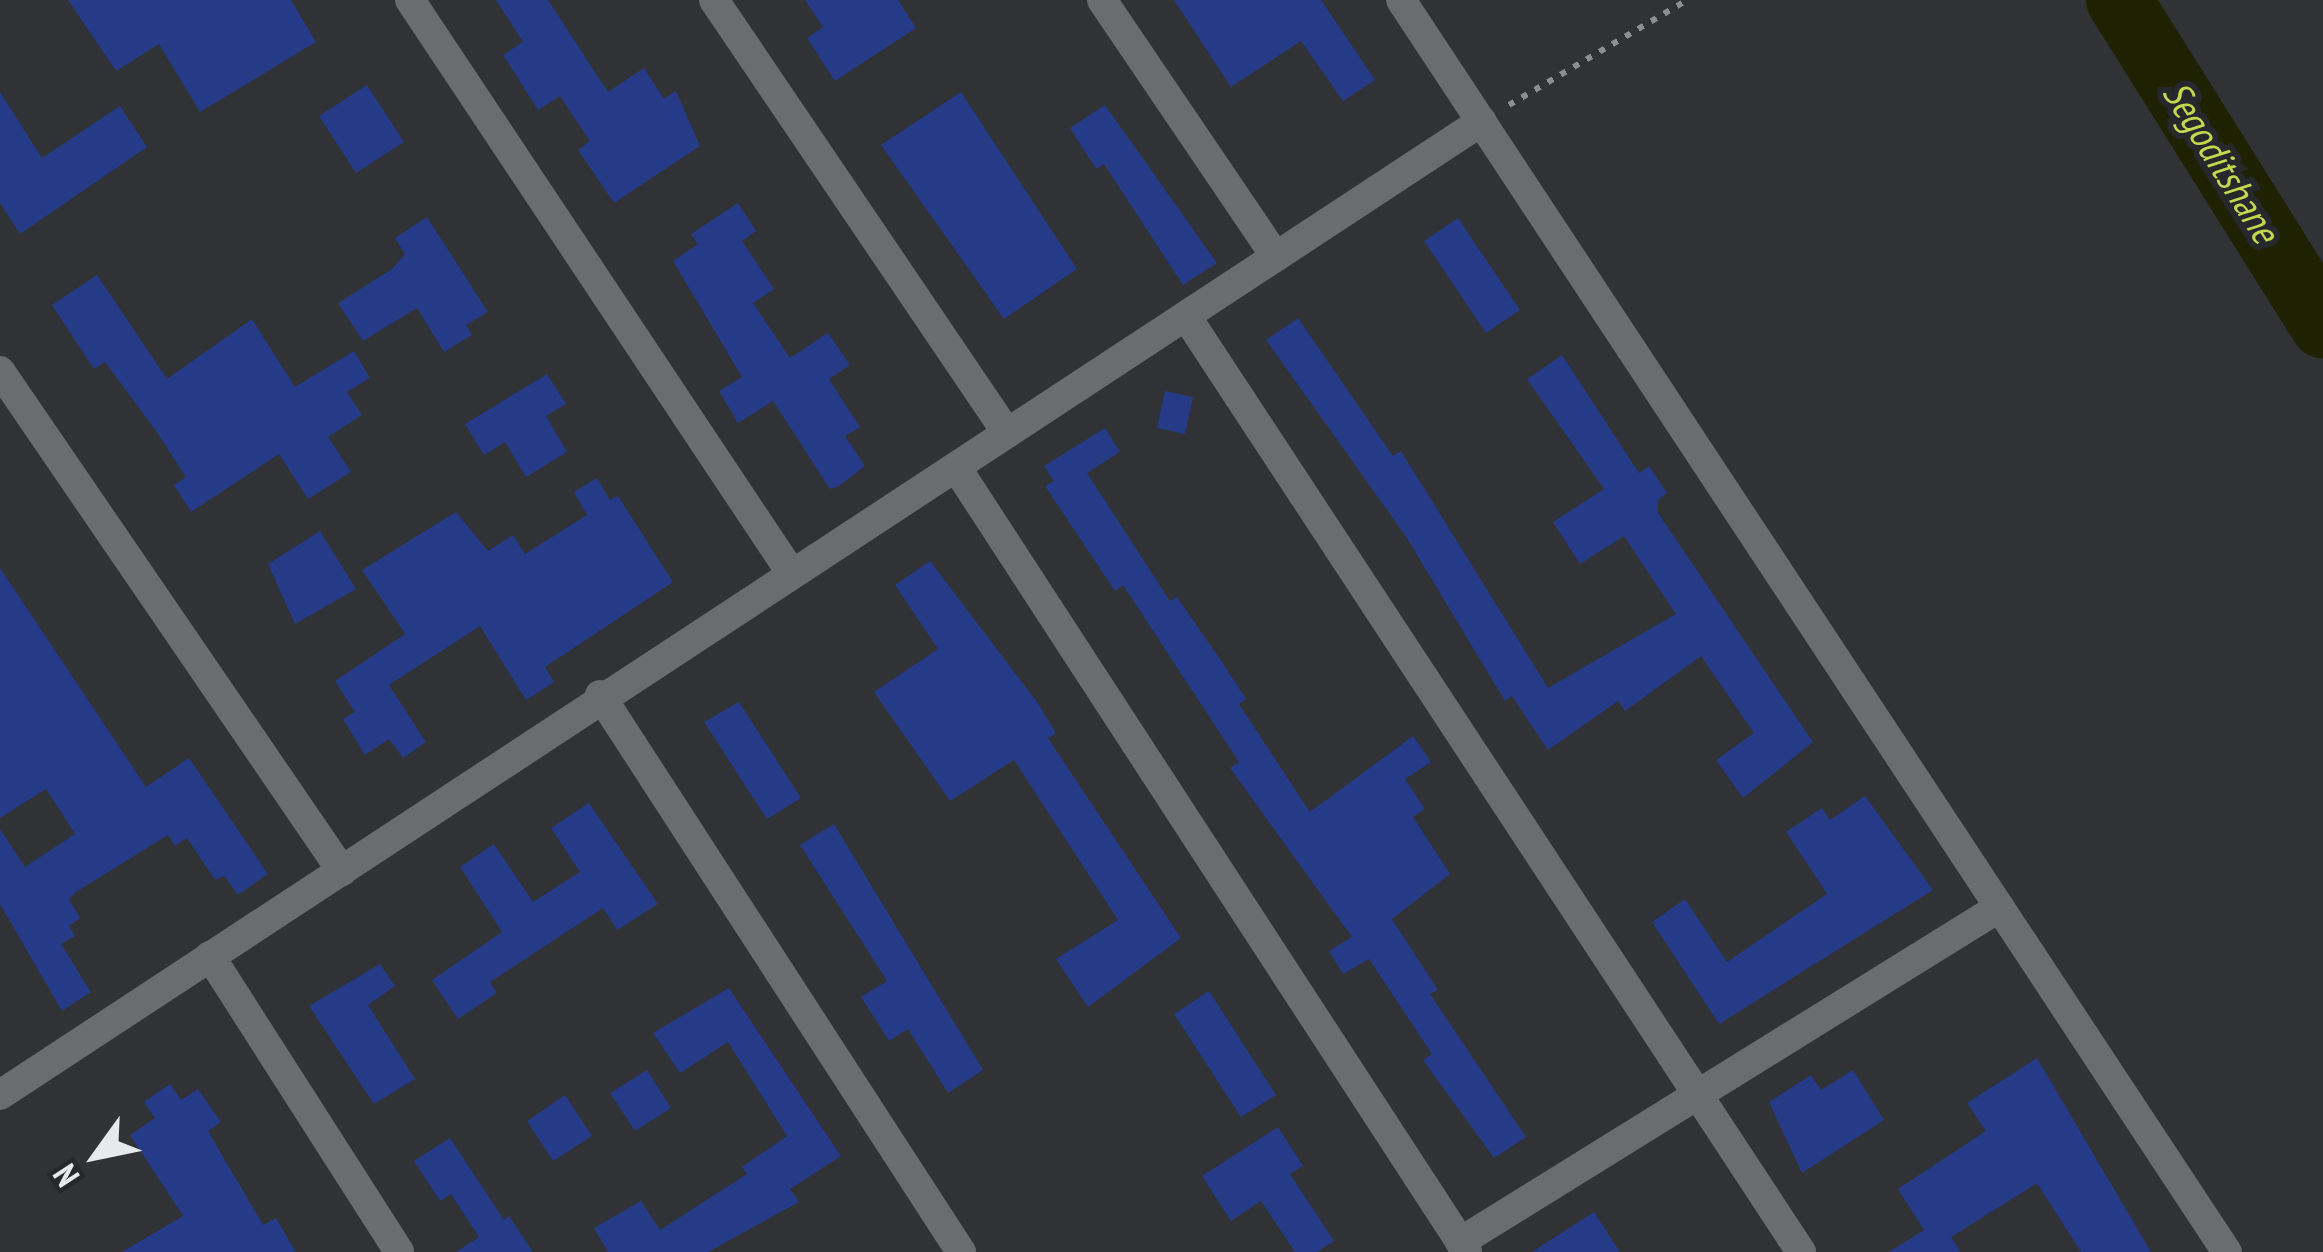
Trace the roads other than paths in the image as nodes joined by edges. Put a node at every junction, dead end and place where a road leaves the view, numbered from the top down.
1 (410, 0) edge
2 (714, 0) edge
3 (1102, 0) edge
4 (1401, 0) edge
5 (1482, 121) junction
6 (1274, 256) junction
7 (1186, 316) junction
8 (0, 371) edge
9 (1006, 434) junction
10 (956, 467) junction
11 (790, 571) junction
12 (600, 694) junction
13 (342, 871) junction
14 (2000, 907) junction
15 (210, 956) junction
16 (1696, 1091) junction
17 (0, 1095) edge
18 (1464, 1247) edge
19 (399, 1252) edge
20 (961, 1252) edge
21 (1801, 1252) edge
22 (2227, 1252) edge

1 - 11 street
2 - 9 street
3 - 6 street
4 - 5 street
5 - 6 street
5 - 14 street
6 - 7 street
7 - 9 street
7 - 16 street
8 - 13 street
9 - 10 street
10 - 11 street
10 - 18 street
11 - 12 street
12 - 13 street
12 - 20 street
13 - 15 street
14 - 16 street
14 - 22 street
15 - 17 street
15 - 19 street
16 - 18 street
16 - 21 street

